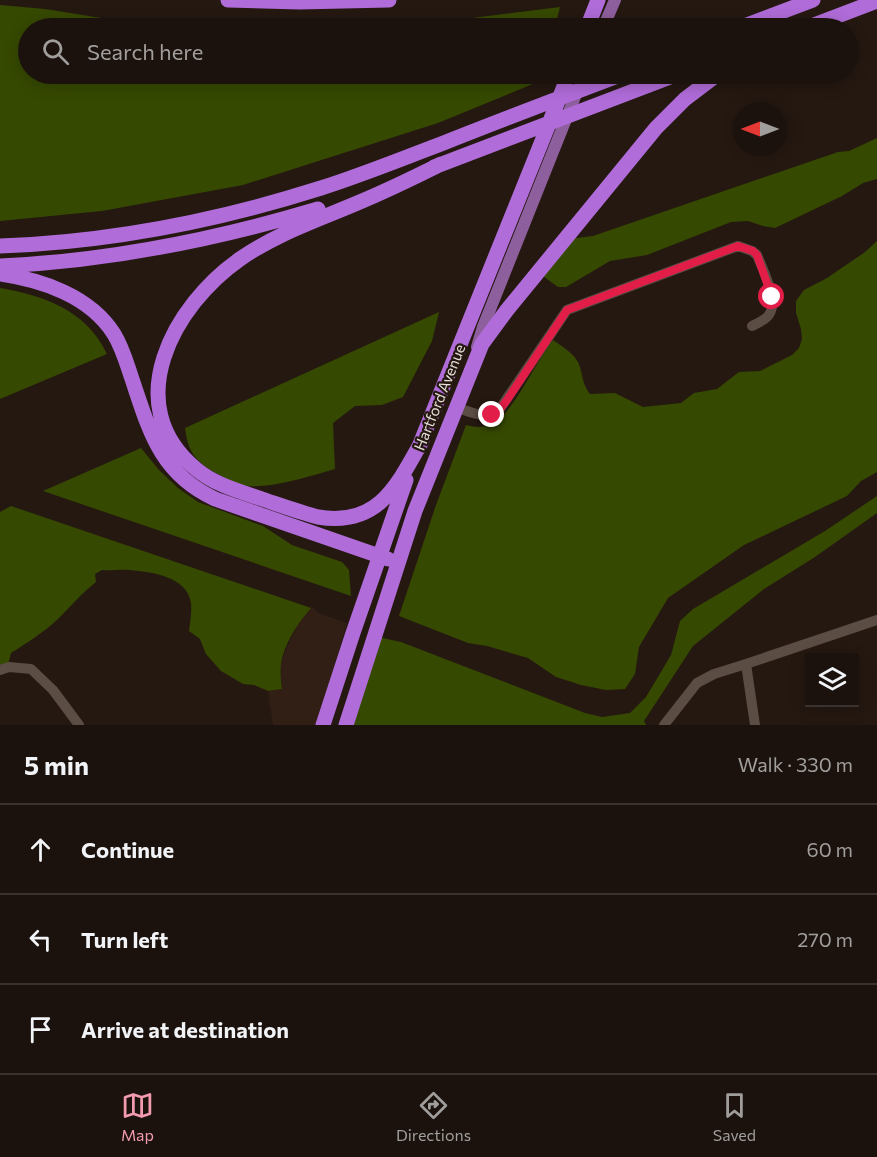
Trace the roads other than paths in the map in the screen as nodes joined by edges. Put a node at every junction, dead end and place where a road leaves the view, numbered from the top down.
1 (228, 0) edge
2 (389, 0) edge
3 (598, 0) edge
4 (615, 0) edge
5 (813, 0) edge
6 (877, 1) edge
7 (591, 18) edge
8 (607, 18) edge
9 (766, 18) edge
10 (834, 18) edge
11 (565, 84) edge
12 (580, 84) edge
13 (595, 84) edge
14 (652, 84) edge
15 (705, 84) edge
16 (441, 164) junction
17 (0, 246) edge
18 (0, 266) edge
19 (0, 274) edge
20 (752, 326) dead end
21 (472, 366) junction
22 (455, 407) junction
23 (422, 441) junction
24 (380, 556) junction
25 (398, 562) junction
26 (877, 620) edge
27 (746, 664) junction
28 (0, 670) edge
29 (79, 725) edge
30 (323, 725) edge
31 (346, 725) edge
32 (664, 725) edge
33 (755, 725) edge

1 - 2 highway
3 - 7 highway
4 - 8 main road
5 - 9 highway
6 - 10 highway
11 - 23 highway, Hartford Avenue
12 - 21 main road, Hartford Avenue
13 - 17 highway
14 - 16 highway
15 - 21 highway
16 - 18 highway
16 - 23 highway
19 - 24 highway
20 - 22 lane
21 - 22 highway, Hartford Avenue
22 - 25 highway, Hartford Avenue
23 - 24 highway, Hartford Avenue
24 - 25 highway
24 - 30 highway, Hartford Avenue
25 - 31 highway, Hartford Avenue
26 - 27 lane
27 - 32 lane
27 - 33 lane
28 - 29 lane

